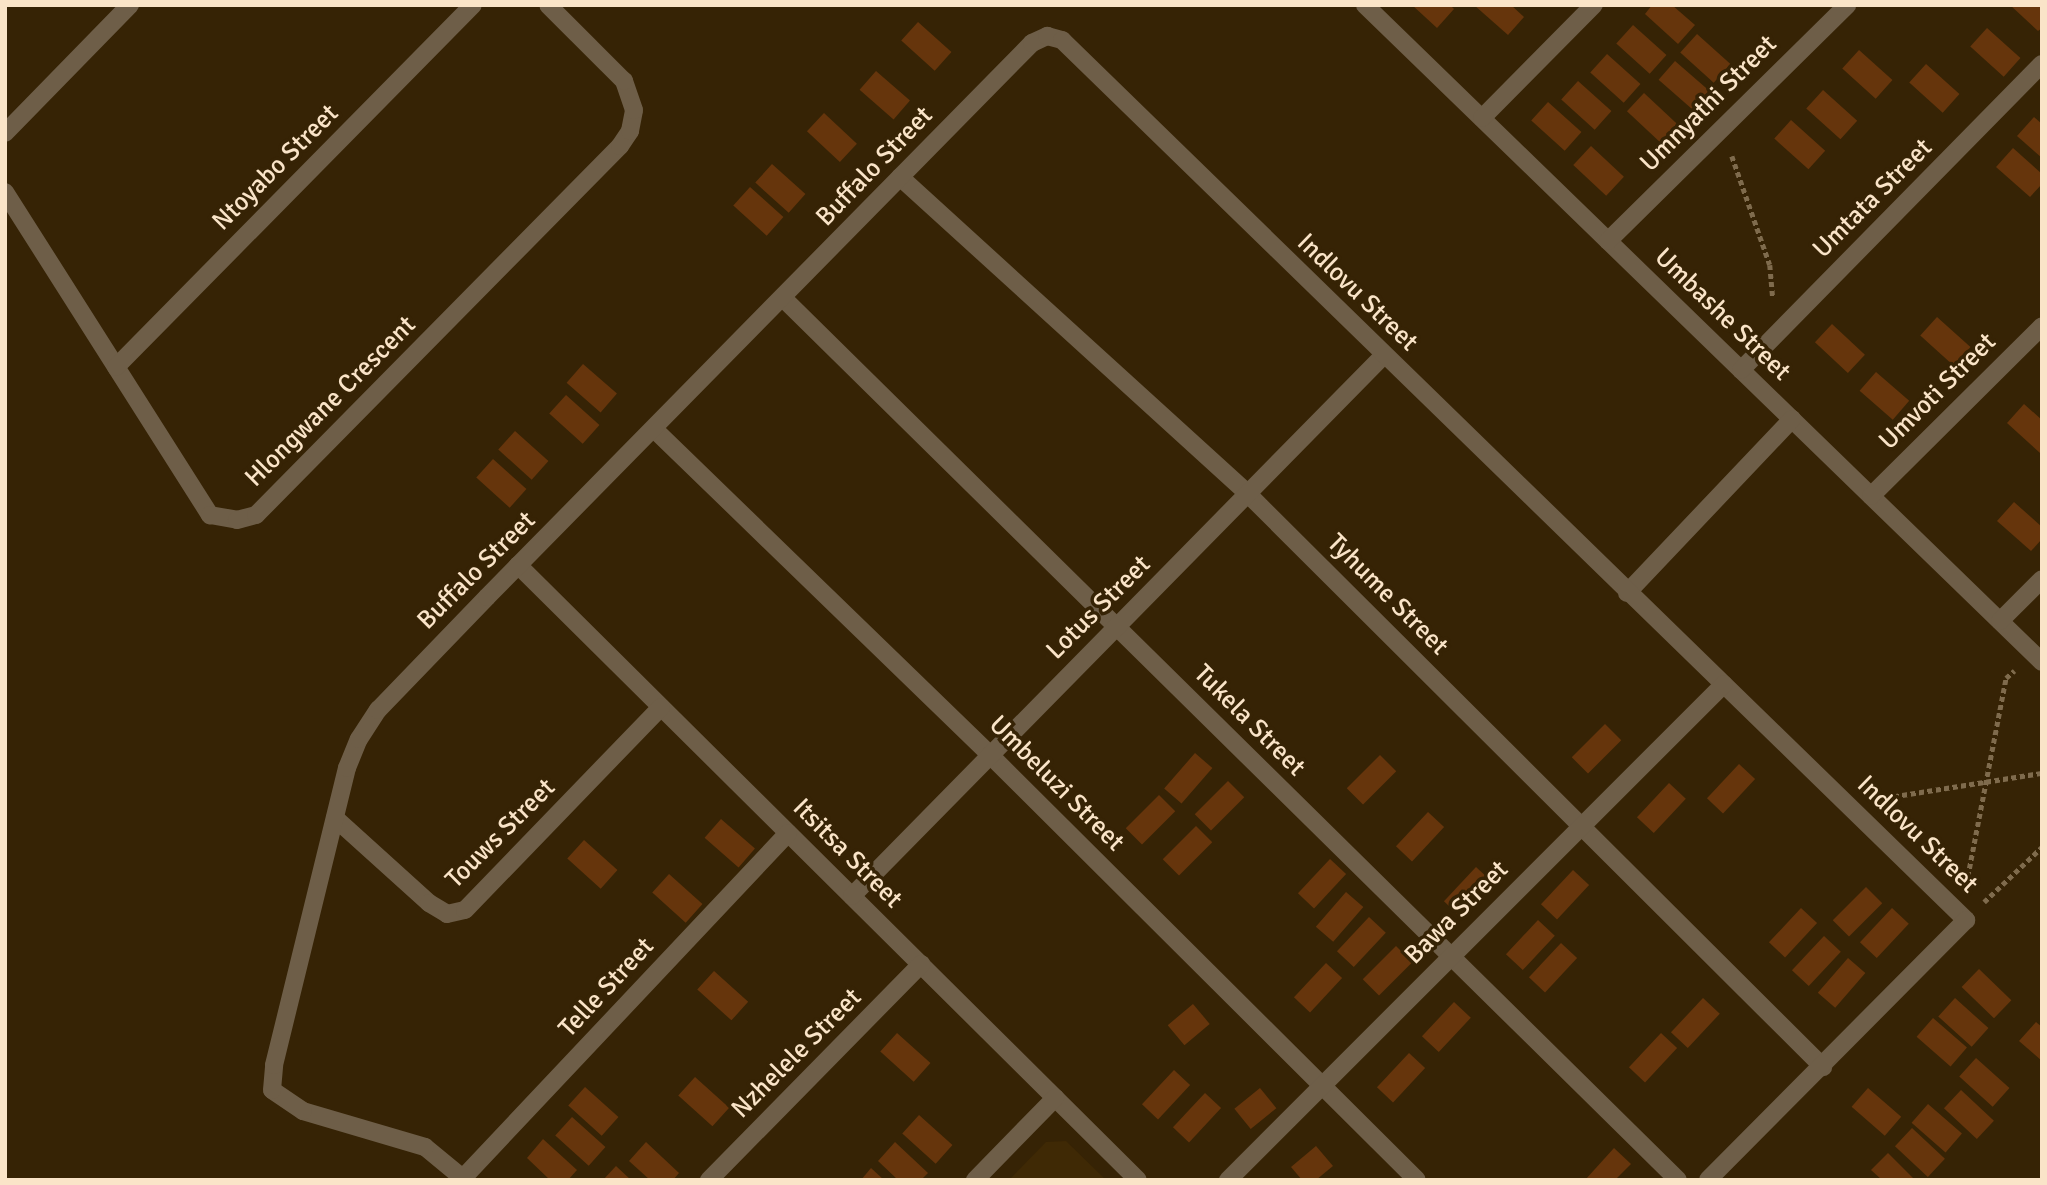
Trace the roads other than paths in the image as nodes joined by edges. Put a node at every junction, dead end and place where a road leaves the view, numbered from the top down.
1 (131, 5) edge
2 (473, 5) edge
3 (548, 5) edge
4 (1364, 5) edge
5 (1594, 5) edge
6 (1847, 5) edge
7 (1047, 36) joint
8 (2042, 64) edge
9 (1482, 118) junction
10 (5, 133) edge
11 (900, 177) junction
12 (5, 192) edge
13 (1608, 241) junction
14 (784, 299) junction
15 (2042, 326) edge
16 (1383, 356) junction
17 (116, 367) junction
18 (1741, 370) junction
19 (1792, 419) junction
20 (654, 429) junction
21 (1248, 494) junction
22 (1871, 496) junction
23 (518, 565) junction
24 (2042, 579) edge
25 (1627, 593) junction
26 (2000, 621) junction
27 (1117, 627) junction
28 (2038, 658) edge
29 (1724, 684) junction
30 (661, 706) junction
31 (990, 755) junction
32 (335, 818) junction
33 (1582, 824) junction
34 (788, 833) junction
35 (852, 896) junction
36 (1452, 957) junction
37 (921, 964) junction
38 (1823, 1067) junction
39 (1323, 1084) junction
40 (1055, 1098) junction
41 (464, 1179) edge
42 (709, 1180) edge
43 (975, 1180) edge
44 (1138, 1180) edge
45 (1228, 1180) edge
46 (1417, 1180) edge
47 (1678, 1180) edge
48 (1708, 1180) edge

1 - 10 street
2 - 17 street, Ntoyabo Street
3 - 17 street, Hlongwane Crescent
4 - 9 street, Umbashe Street
5 - 9 street
6 - 13 street, Umnyathi Street
7 - 11 street, Buffalo Street
7 - 16 street, Indlovu Street
8 - 18 street, Umtata Street
9 - 13 street, Umbashe Street
11 - 14 street, Buffalo Street
11 - 21 street, Tyhume Street
12 - 17 street, Hlongwane Crescent
13 - 18 street, Umbashe Street
14 - 20 street, Buffalo Street
14 - 27 street, Tukela Street
15 - 22 street, Umvoti Street
16 - 21 street, Lotus Street
16 - 25 street, Indlovu Street
18 - 19 street, Umbashe Street
19 - 22 street, Umbashe Street
19 - 25 street
20 - 23 street, Buffalo Street
20 - 31 street, Umbeluzi Street
21 - 27 street, Lotus Street
21 - 33 street, Tyhume Street
22 - 26 street, Umbashe Street
23 - 30 street, Itsitsa Street
23 - 32 street, Buffalo Street
24 - 26 street
25 - 29 street, Indlovu Street
26 - 28 street, Umbashe Street
27 - 31 street, Lotus Street
27 - 36 street, Tukela Street
29 - 33 street, Bawa Street
29 - 38 street, Indlovu Street
30 - 32 street, Touws Street
30 - 34 street, Itsitsa Street
31 - 35 street, Lotus Street
31 - 39 street, Umbeluzi Street
32 - 41 street, Buffalo Street
33 - 36 street, Bawa Street
33 - 38 street, Tyhume Street
34 - 35 street, Itsitsa Street
34 - 41 street, Telle Street
35 - 37 street, Itsitsa Street
36 - 39 street, Bawa Street
36 - 47 street, Tukela Street
37 - 40 street, Itsitsa Street
37 - 42 street, Nzhelele Street
38 - 48 street, Indlovu Street
39 - 45 street, Bawa Street
39 - 46 street, Umbeluzi Street
40 - 43 street
40 - 44 street, Itsitsa Street

